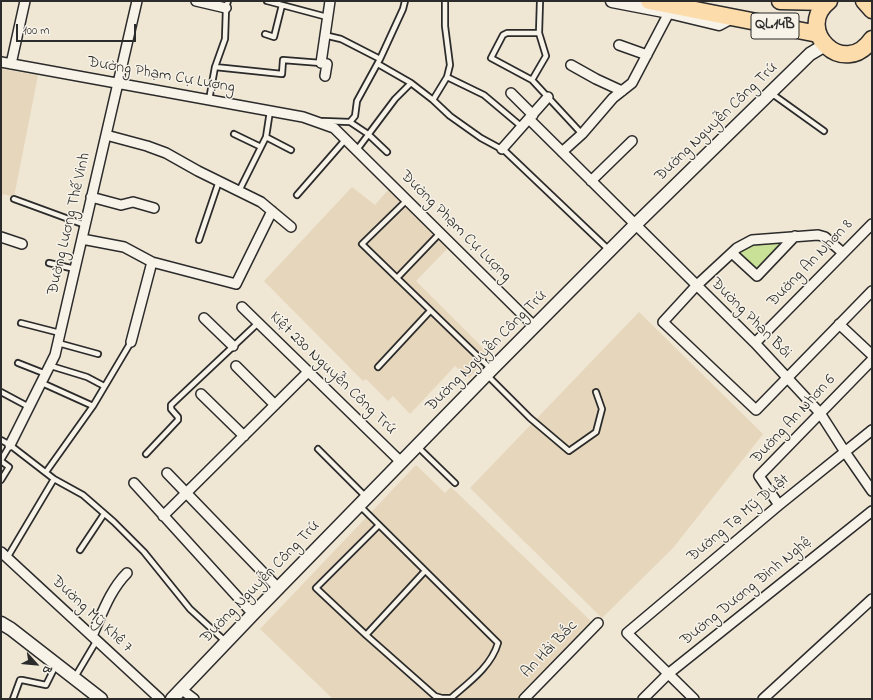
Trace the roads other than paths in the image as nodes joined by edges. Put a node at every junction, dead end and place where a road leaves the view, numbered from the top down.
1 (25, 1) edge
2 (137, 1) edge
3 (196, 1) edge
4 (267, 1) edge
5 (330, 1) edge
6 (405, 1) edge
7 (445, 1) edge
8 (540, 1) edge
9 (612, 1) edge
10 (649, 1) edge
11 (780, 1) edge
12 (828, 1) edge
13 (865, 1) edge
14 (227, 5) edge
15 (282, 5) junction
16 (671, 9) junction
17 (872, 10) edge
18 (327, 17) junction
19 (539, 33) junction
20 (265, 34) dead end
21 (324, 35) junction
22 (821, 40) junction
23 (871, 42) edge
24 (620, 45) dead end
25 (647, 55) junction
26 (379, 61) junction
27 (1, 62) edge
28 (322, 63) junction
29 (11, 64) junction
30 (572, 65) dead end
31 (215, 67) junction
32 (325, 76) dead end
33 (447, 77) junction
34 (532, 80) junction
35 (118, 83) junction
36 (411, 83) junction
37 (622, 91) junction
38 (511, 93) dead end
39 (771, 93) junction
40 (548, 97) junction
41 (209, 100) junction
42 (433, 100) junction
43 (270, 111) junction
44 (531, 117) junction
45 (315, 121) junction
46 (350, 122) junction
47 (522, 127) junction
48 (824, 131) dead end
49 (234, 134) dead end
50 (368, 134) junction
51 (582, 134) junction
52 (106, 136) junction
53 (266, 138) junction
54 (345, 140) junction
55 (632, 141) dead end
56 (261, 147) junction
57 (502, 149) junction
58 (291, 150) dead end
59 (356, 151) junction
60 (387, 152) dead end
61 (562, 152) junction
62 (219, 181) junction
63 (591, 181) junction
64 (239, 191) junction
65 (297, 195) dead end
66 (91, 197) junction
67 (14, 198) dead end
68 (407, 200) junction
69 (154, 208) dead end
70 (272, 211) junction
71 (872, 224) edge
72 (85, 225) junction
73 (635, 225) junction
74 (291, 227) dead end
75 (440, 233) junction
76 (795, 236) junction
77 (1, 237) edge
78 (82, 239) junction
79 (199, 240) dead end
80 (22, 244) dead end
81 (610, 250) junction
82 (732, 253) junction
83 (843, 253) junction
84 (152, 262) junction
85 (49, 263) dead end
86 (75, 269) junction
87 (396, 278) junction
88 (696, 286) junction
89 (870, 298) edge
90 (242, 307) dead end
91 (430, 311) junction
92 (204, 318) dead end
93 (21, 323) dead end
94 (258, 323) junction
95 (839, 324) junction
96 (535, 327) junction
97 (60, 333) junction
98 (131, 342) joint
99 (58, 343) junction
100 (755, 343) junction
101 (233, 346) junction
102 (98, 354) dead end
103 (872, 355) edge
104 (872, 360) edge
105 (18, 363) dead end
106 (236, 366) dead end
107 (378, 368) dead end
108 (49, 370) junction
109 (308, 372) junction
110 (489, 372) junction
111 (787, 377) junction
112 (42, 383) junction
113 (104, 386) junction
114 (1, 392) edge
115 (596, 392) dead end
116 (201, 394) dead end
117 (275, 405) junction
118 (93, 406) junction
119 (29, 407) junction
120 (820, 413) junction
121 (872, 430) edge
122 (244, 436) junction
123 (1, 440) edge
124 (10, 445) junction
125 (417, 446) junction
126 (318, 449) dead end
127 (845, 452) junction
128 (146, 454) dead end
129 (1, 461) edge
130 (401, 462) junction
131 (46, 472) junction
132 (167, 473) dead end
133 (54, 479) junction
134 (1, 480) edge
135 (134, 483) dead end
136 (455, 483) dead end
137 (872, 491) edge
138 (186, 493) junction
139 (363, 501) junction
140 (779, 505) junction
141 (872, 511) edge
142 (104, 514) junction
143 (163, 516) junction
144 (379, 525) junction
145 (80, 550) dead end
146 (4, 555) edge
147 (425, 571) junction
148 (127, 573) dead end
149 (278, 588) junction
150 (872, 599) edge
151 (252, 614) junction
152 (1, 623) edge
153 (598, 623) dead end
154 (366, 635) junction
155 (94, 638) junction
156 (226, 642) junction
157 (56, 665) junction
158 (668, 674) junction
159 (74, 679) junction
160 (181, 689) junction
161 (12, 699) edge
162 (101, 699) edge
163 (160, 699) edge
164 (172, 699) edge
165 (194, 699) edge
166 (524, 699) edge
167 (643, 699) edge
168 (694, 699) edge
169 (763, 699) edge

1 - 29 street
2 - 35 street, Đường Lương Thế Vinh
3 - 14 street
4 - 15 lane
5 - 18 street
6 - 26 lane
7 - 33 lane
8 - 19 lane
9 - 16 street
10 - 16 highway, QL.14B
11 - 12 highway, QL.14B
12 - 22 highway
13 - 17 highway
14 - 31 lane
15 - 18 lane
15 - 20 lane
16 - 22 highway, QL.14B
16 - 25 street
18 - 21 street
19 - 34 lane
19 - 34 lane
21 - 26 lane
21 - 28 street
22 - 23 highway
22 - 39 street, Đường Nguyễn Công Trứ
24 - 25 street
25 - 37 street
26 - 36 lane
26 - 46 lane
27 - 29 street, Đường Phạm Cự Lượng
28 - 31 lane
28 - 32 street
29 - 35 street, Đường Phạm Cự Lượng
30 - 37 street
31 - 41 lane
33 - 42 lane
33 - 47 lane
34 - 40 lane
35 - 41 street, Đường Phạm Cự Lượng
35 - 52 street, Đường Lương Thế Vinh
36 - 42 lane
36 - 50 lane
37 - 51 street
38 - 44 street, Đường Phan Bôi
39 - 48 lane
39 - 73 street, Đường Nguyễn Công Trứ
40 - 44 street
40 - 51 lane
41 - 43 street, Đường Phạm Cự Lượng
42 - 57 lane
43 - 45 street, Đường Phạm Cự Lượng
43 - 53 lane
44 - 47 street
44 - 61 street, Đường Phan Bôi
45 - 46 lane, Đường Phạm Cự Lượng
45 - 54 street, Đường Phạm Cự Lượng
46 - 50 lane
47 - 57 street
49 - 56 lane
50 - 59 lane
50 - 60 lane
51 - 61 street
52 - 62 street
52 - 66 street, Đường Lương Thế Vinh
53 - 56 lane
53 - 58 lane
54 - 59 street, Đường Phạm Cự Lượng
54 - 65 lane
55 - 63 street
56 - 64 lane
57 - 81 lane
59 - 68 street, Đường Phạm Cự Lượng
61 - 63 street, Đường Phan Bôi
62 - 64 street
62 - 79 lane
63 - 73 street, Đường Phan Bôi
64 - 70 street
66 - 69 street
66 - 72 street, Đường Lương Thế Vinh
67 - 72 lane
68 - 75 street, Đường Phạm Cự Lượng
68 - 87 lane
70 - 74 street
70 - 84 street
71 - 83 street, Đường An Nhơn 8
72 - 78 street, Đường Lương Thế Vinh
73 - 81 street, Đường Nguyễn Công Trứ
73 - 88 street, Đường Phan Bôi
75 - 87 lane
75 - 96 street, Đường Phạm Cự Lượng
76 - 82 street
76 - 82 street
76 - 83 street
77 - 80 street
78 - 84 street
78 - 86 street, Đường Lương Thế Vinh
81 - 96 street, Đường Nguyễn Công Trứ
82 - 88 street
83 - 100 street, Đường An Nhơn 8
84 - 98 street
85 - 86 lane
86 - 97 street, Đường Lương Thế Vinh
87 - 91 lane
88 - 100 street, Đường Phan Bôi
88 - 111 street
89 - 95 street
90 - 94 street, Kiệt 230 Nguyễn Công Trứ
91 - 107 lane
91 - 110 lane
92 - 101 street
93 - 97 lane
94 - 101 lane
94 - 109 street, Kiệt 230 Nguyễn Công Trứ
95 - 103 street
95 - 111 street
96 - 110 street, Đường Nguyễn Công Trứ
97 - 99 street, Đường Lương Thế Vinh
98 - 113 lane
99 - 102 lane
99 - 108 street, Đường Lương Thế Vinh
100 - 111 street, Đường Phan Bôi
101 - 128 lane
104 - 120 street, Đường An Nhơn 6
105 - 108 lane
106 - 117 street
108 - 112 street, Đường Lương Thế Vinh
108 - 113 lane
109 - 117 street
109 - 130 street, Kiệt 230 Nguyễn Công Trứ
110 - 115 lane
110 - 125 street, Đường Nguyễn Công Trứ
111 - 120 street, Đường Phan Bôi
112 - 118 lane
112 - 119 street, Đường Lương Thế Vinh
113 - 118 lane
114 - 119 lane
116 - 122 street
117 - 122 street
118 - 131 lane
119 - 124 street, Đường Lương Thế Vinh
120 - 127 street, Đường Phan Bôi
120 - 140 street, Đường An Nhơn 6
121 - 127 street, Đường Tạ Mỹ Duật
122 - 138 street
123 - 124 lane
124 - 129 lane
124 - 131 lane
125 - 130 street, Đường Nguyễn Công Trứ
125 - 136 lane
126 - 139 lane
127 - 137 street, Đường Phan Bôi
127 - 140 street, Đường Tạ Mỹ Duật
129 - 134 lane
130 - 139 street, Đường Nguyễn Công Trứ
131 - 133 lane
132 - 138 street
133 - 142 lane
133 - 146 lane
135 - 143 street
138 - 143 street
138 - 149 street
139 - 144 lane
139 - 149 street, Đường Nguyễn Công Trứ
140 - 158 street, Đường Tạ Mỹ Duật
141 - 158 street, Đường Dương Đình Nghệ
142 - 145 lane
142 - 156 lane
143 - 151 street
144 - 147 lane
144 - 154 lane
146 - 155 street, Đường Mỹ Khê 7
147 - 154 lane
147 - 154 lane
148 - 155 street
149 - 151 street, Đường Nguyễn Công Trứ
150 - 169 street
151 - 156 street, Đường Nguyễn Công Trứ
152 - 157 street
153 - 166 street, An Hải Bắc
155 - 159 lane
155 - 163 street, Đường Mỹ Khê 7
156 - 160 street, Đường Nguyễn Công Trứ
157 - 159 street
157 - 161 lane
158 - 167 street, Đường Dương Đình Nghệ
158 - 168 street
159 - 162 street
160 - 164 street, Đường Nguyễn Công Trứ
160 - 165 street

